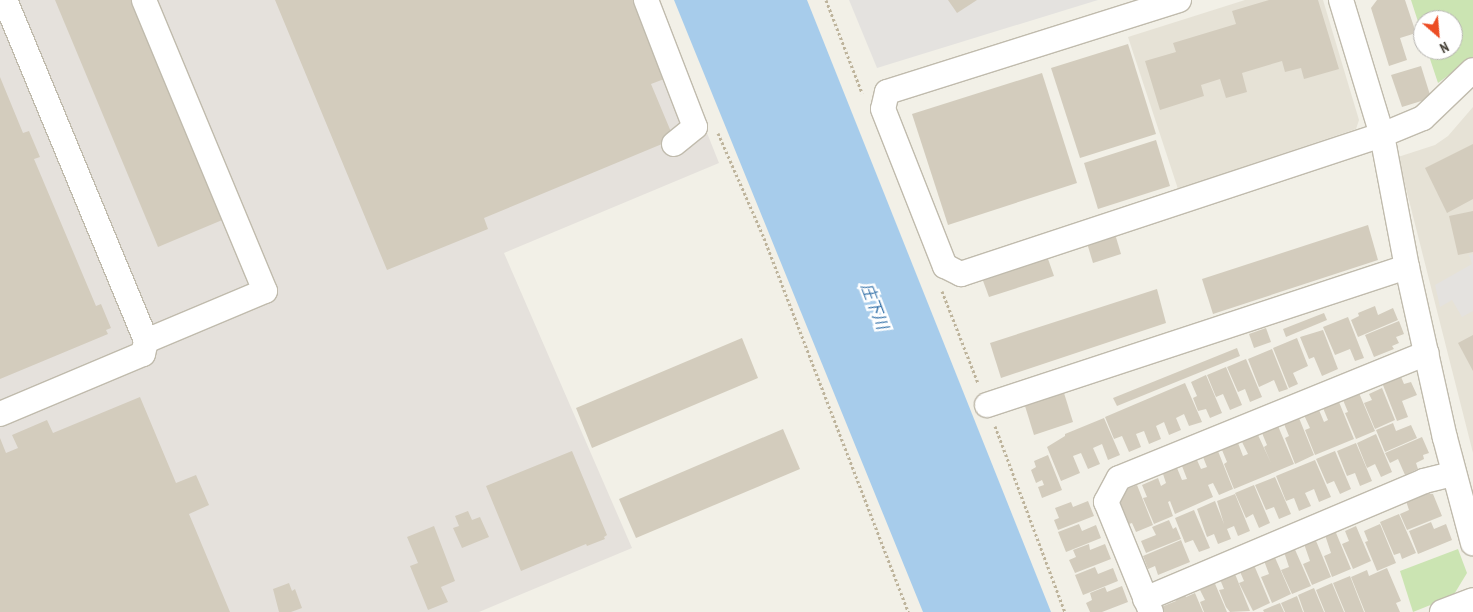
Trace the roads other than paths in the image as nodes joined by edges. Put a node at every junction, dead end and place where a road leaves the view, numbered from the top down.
1 (5, 0) edge
2 (144, 0) edge
3 (646, 0) edge
4 (1180, 0) edge
5 (1341, 0) edge
6 (1473, 70) edge
7 (1382, 135) junction
8 (674, 144) dead end
9 (1407, 267) junction
10 (146, 342) junction
11 (1427, 353) junction
12 (987, 405) road end
13 (0, 414) edge
14 (1454, 474) junction
15 (1473, 543) edge
16 (1473, 600) edge
17 (1148, 605) edge
18 (1442, 612) edge

1 - 10 street
2 - 10 street
3 - 8 street
4 - 7 street
5 - 7 street
6 - 7 street
7 - 9 street
9 - 11 street
9 - 12 street
10 - 13 street
11 - 14 street
11 - 17 street
14 - 15 street
14 - 17 street
16 - 18 street

